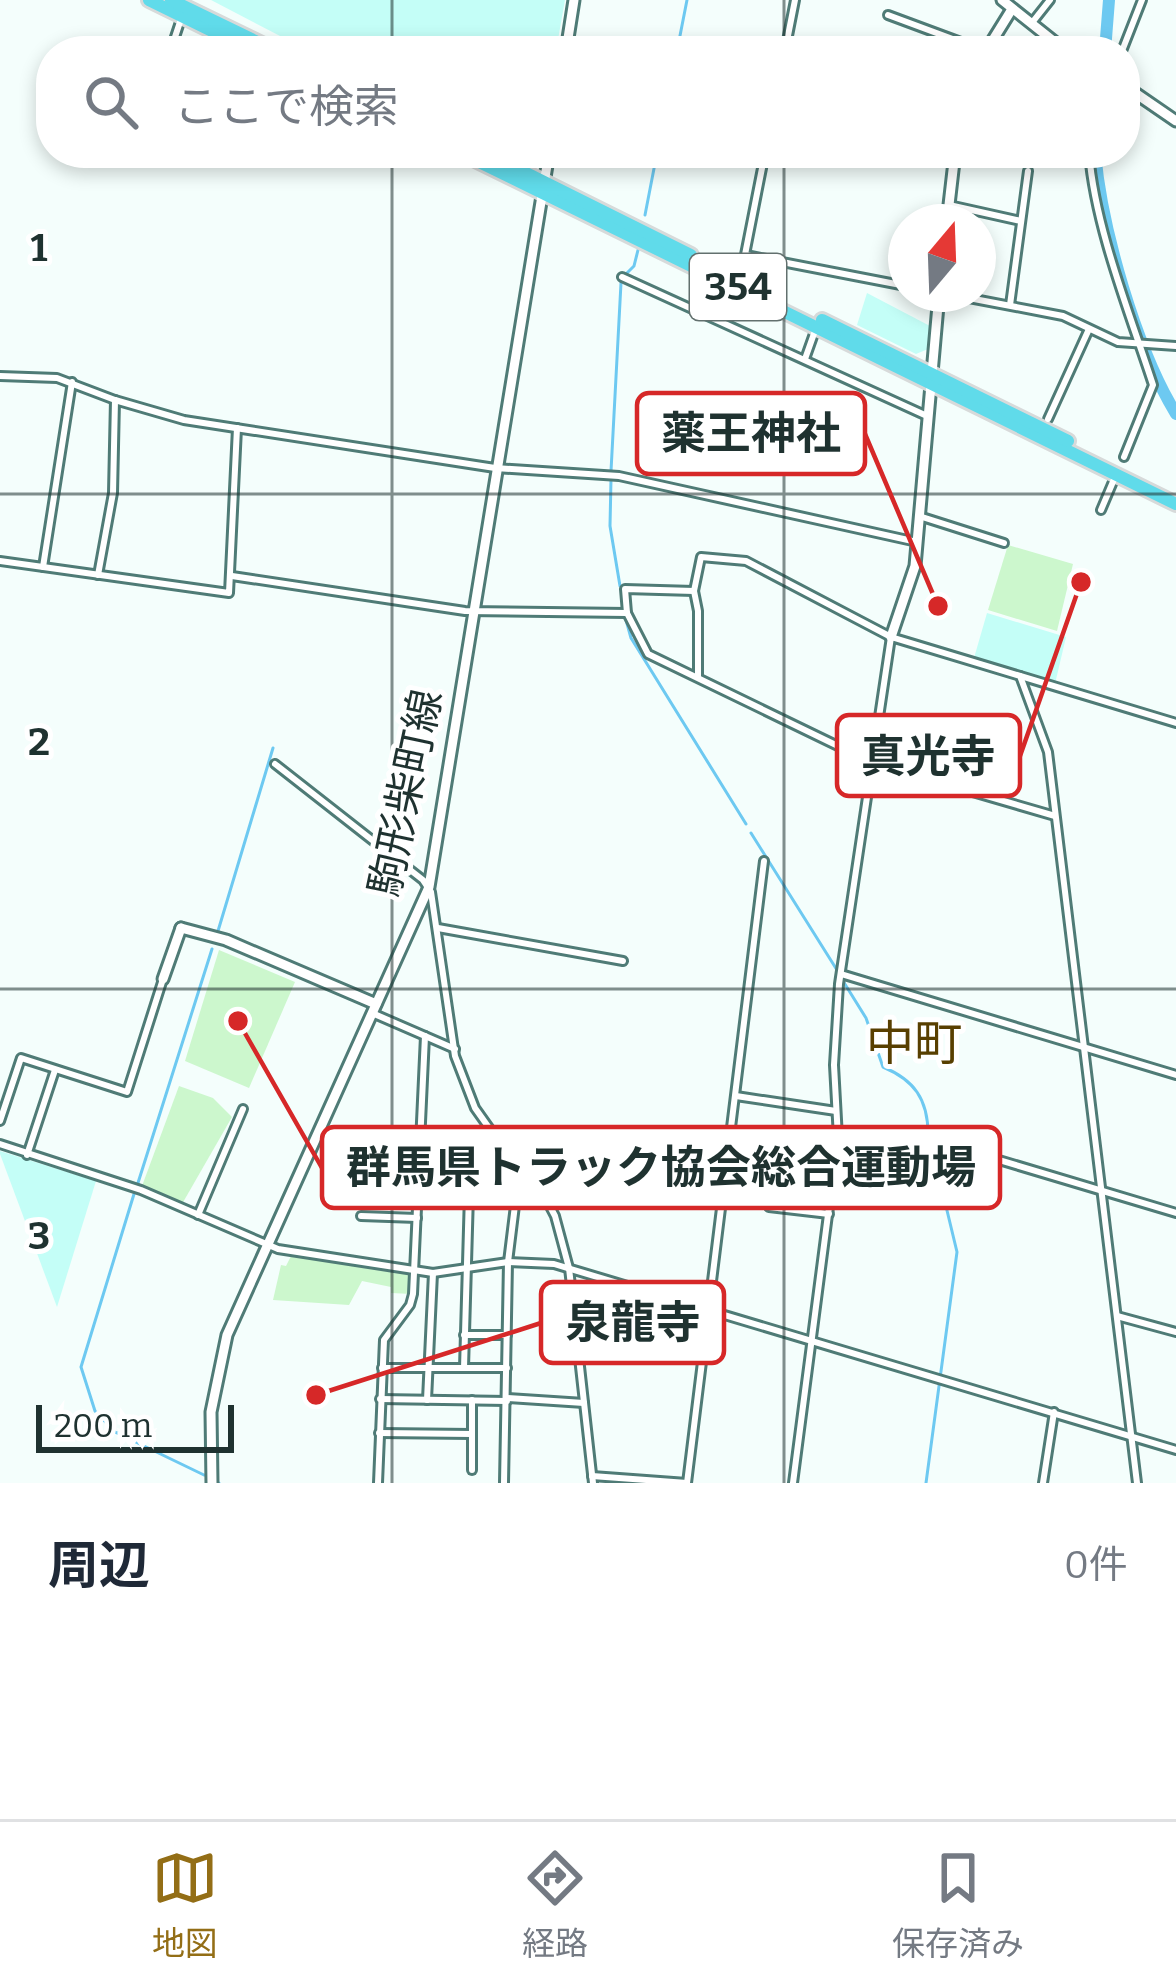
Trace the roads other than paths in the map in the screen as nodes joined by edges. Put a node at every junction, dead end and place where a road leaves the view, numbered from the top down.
1 (149, 0) edge
2 (172, 0) edge
3 (574, 0) edge
4 (795, 0) edge
5 (1002, 0) edge
6 (1050, 0) edge
7 (1142, 0) edge
8 (187, 8) edge
9 (1012, 9) junction
10 (887, 15) dead end
11 (1030, 24) junction
12 (176, 36) edge
13 (230, 36) edge
14 (246, 36) edge
15 (568, 36) edge
16 (788, 36) edge
17 (945, 36) edge
18 (995, 36) edge
19 (1046, 36) edge
20 (1128, 36) edge
21 (1140, 97) edge
22 (1176, 122) edge
23 (497, 168) edge
24 (511, 168) edge
25 (546, 168) edge
26 (762, 168) edge
27 (953, 168) edge
28 (1091, 168) edge
29 (1028, 171) dead end
30 (543, 187) junction
31 (949, 204) edge
32 (996, 215) edge
33 (1021, 221) junction
34 (746, 255) junction
35 (622, 277) dead end
36 (740, 280) junction
37 (888, 283) edge
38 (996, 302) edge
39 (1010, 304) junction
40 (941, 312) edge
41 (817, 326) junction
42 (1089, 329) junction
43 (1141, 344) junction
44 (1176, 346) edge
45 (805, 359) junction
46 (0, 376) edge
47 (931, 378) junction
48 (72, 382) junction
49 (115, 400) junction
50 (927, 416) junction
51 (1048, 419) dead end
52 (237, 428) junction
53 (1124, 457) dead end
54 (495, 468) junction
55 (1116, 474) junction
56 (1176, 500) edge
57 (1101, 510) dead end
58 (919, 516) junction
59 (917, 542) junction
60 (1004, 544) dead end
61 (0, 561) edge
62 (43, 567) junction
63 (98, 575) junction
64 (232, 575) junction
65 (694, 591) junction
66 (473, 611) junction
67 (627, 613) junction
68 (891, 637) junction
69 (1020, 676) junction
70 (698, 677) junction
71 (1176, 722) edge
72 (873, 763) junction
73 (275, 764) dead end
74 (1055, 816) junction
75 (764, 861) dead end
76 (429, 887) junction
77 (438, 928) junction
78 (623, 962) dead end
79 (841, 974) junction
80 (163, 979) joint
81 (374, 1008) junction
82 (425, 1036) junction
83 (1085, 1047) junction
84 (455, 1049) junction
85 (55, 1070) junction
86 (1176, 1075) edge
87 (736, 1096) junction
88 (243, 1109) dead end
89 (836, 1111) junction
90 (0, 1121) edge
91 (838, 1131) junction
92 (0, 1144) edge
93 (27, 1155) junction
94 (520, 1166) junction
95 (1102, 1191) junction
96 (515, 1198) junction
97 (769, 1207) dead end
98 (1176, 1213) edge
99 (829, 1214) junction
100 (199, 1215) junction
101 (361, 1216) dead end
102 (417, 1218) junction
103 (268, 1245) junction
104 (508, 1262) junction
105 (568, 1268) junction
106 (465, 1271) junction
107 (415, 1272) junction
108 (433, 1273) junction
109 (709, 1311) junction
110 (1117, 1316) junction
111 (1176, 1332) edge
112 (464, 1335) junction
113 (507, 1335) junction
114 (812, 1342) junction
115 (382, 1368) junction
116 (428, 1368) junction
117 (464, 1368) junction
118 (507, 1368) junction
119 (380, 1399) junction
120 (428, 1400) junction
121 (472, 1400) junction
122 (507, 1400) junction
123 (584, 1403) junction
124 (1054, 1412) junction
125 (379, 1433) junction
126 (472, 1434) junction
127 (1131, 1436) junction
128 (1176, 1450) edge
129 (472, 1471) dead end
130 (593, 1480) edge
131 (212, 1483) edge
132 (379, 1483) edge
133 (504, 1483) edge
134 (688, 1483) edge
135 (793, 1483) edge
136 (1043, 1483) edge
137 (1137, 1483) edge

1 - 8 highway
2 - 8 highway
3 - 15 main road
4 - 16 street
5 - 9 main road
6 - 11 street
7 - 20 street
8 - 12 street
8 - 13 highway
8 - 14 highway
9 - 11 main road
9 - 18 main road
10 - 17 street
11 - 19 main road
21 - 22 main road
23 - 30 highway, 354
24 - 30 highway, 354
25 - 30 main road, 駒形柴町線
26 - 34 street
27 - 31 main road
28 - 43 street
29 - 33 street
30 - 36 highway, 354
30 - 41 highway, 354
30 - 54 main road, 駒形柴町線
32 - 33 street
33 - 39 street
34 - 36 street
34 - 37 street
35 - 45 street
36 - 47 highway, 354
38 - 39 street
39 - 42 street
40 - 47 main road
41 - 45 street
41 - 47 highway, 354
42 - 43 street
42 - 51 street
43 - 44 street
43 - 53 street
45 - 50 street
46 - 48 street
47 - 50 main road
47 - 55 highway, 354
47 - 56 highway, 354
48 - 49 street
48 - 62 street
49 - 52 street
49 - 63 street
50 - 58 main road
52 - 54 street
52 - 64 street
54 - 59 street
54 - 66 main road, 駒形柴町線
55 - 56 highway, 354
55 - 57 street
58 - 59 main road
58 - 60 street
59 - 68 main road
61 - 62 street
62 - 63 street
63 - 64 street
64 - 66 street
65 - 67 street
65 - 68 street
65 - 70 street
66 - 67 street
66 - 76 main road, 駒形柴町線
67 - 70 street
68 - 69 street
68 - 72 street
69 - 71 street
69 - 74 street
70 - 72 street
72 - 74 street
72 - 79 street
73 - 76 street
74 - 83 street
75 - 87 street
76 - 77 street
76 - 81 main road, 駒形柴町線
77 - 78 street
77 - 84 street
79 - 83 street
79 - 89 street
80 - 81 main road
80 - 85 street
81 - 82 street
81 - 103 main road, 駒形柴町線
82 - 84 street
82 - 102 street
83 - 86 street
83 - 95 street
84 - 94 street
85 - 90 street
85 - 93 street
87 - 89 street
87 - 109 street
88 - 100 street
89 - 91 street
91 - 95 street
91 - 99 street
92 - 93 street
93 - 100 street
94 - 96 street
94 - 105 street
95 - 98 street
95 - 110 street
96 - 104 street
96 - 106 street
97 - 99 street
99 - 114 street
100 - 103 street
101 - 102 street
102 - 107 street
103 - 107 street
103 - 131 main road, 駒形柴町線
104 - 105 street
104 - 106 street
104 - 113 street
105 - 109 street
105 - 123 street
106 - 108 street
106 - 112 street
107 - 108 street
107 - 115 street
108 - 116 street
109 - 114 street
109 - 134 street
110 - 111 street
110 - 127 street
112 - 113 street
112 - 117 street
113 - 118 street
114 - 124 street
114 - 135 street
115 - 116 street
115 - 119 street
116 - 117 street
116 - 120 street
117 - 118 street
118 - 122 street
119 - 120 street
119 - 125 street
120 - 121 street
121 - 122 street
121 - 126 street
122 - 123 street
122 - 133 street
123 - 130 street
124 - 127 street
124 - 136 street
125 - 126 street
125 - 132 street
126 - 129 street
127 - 128 street
127 - 137 street
130 - 134 street

